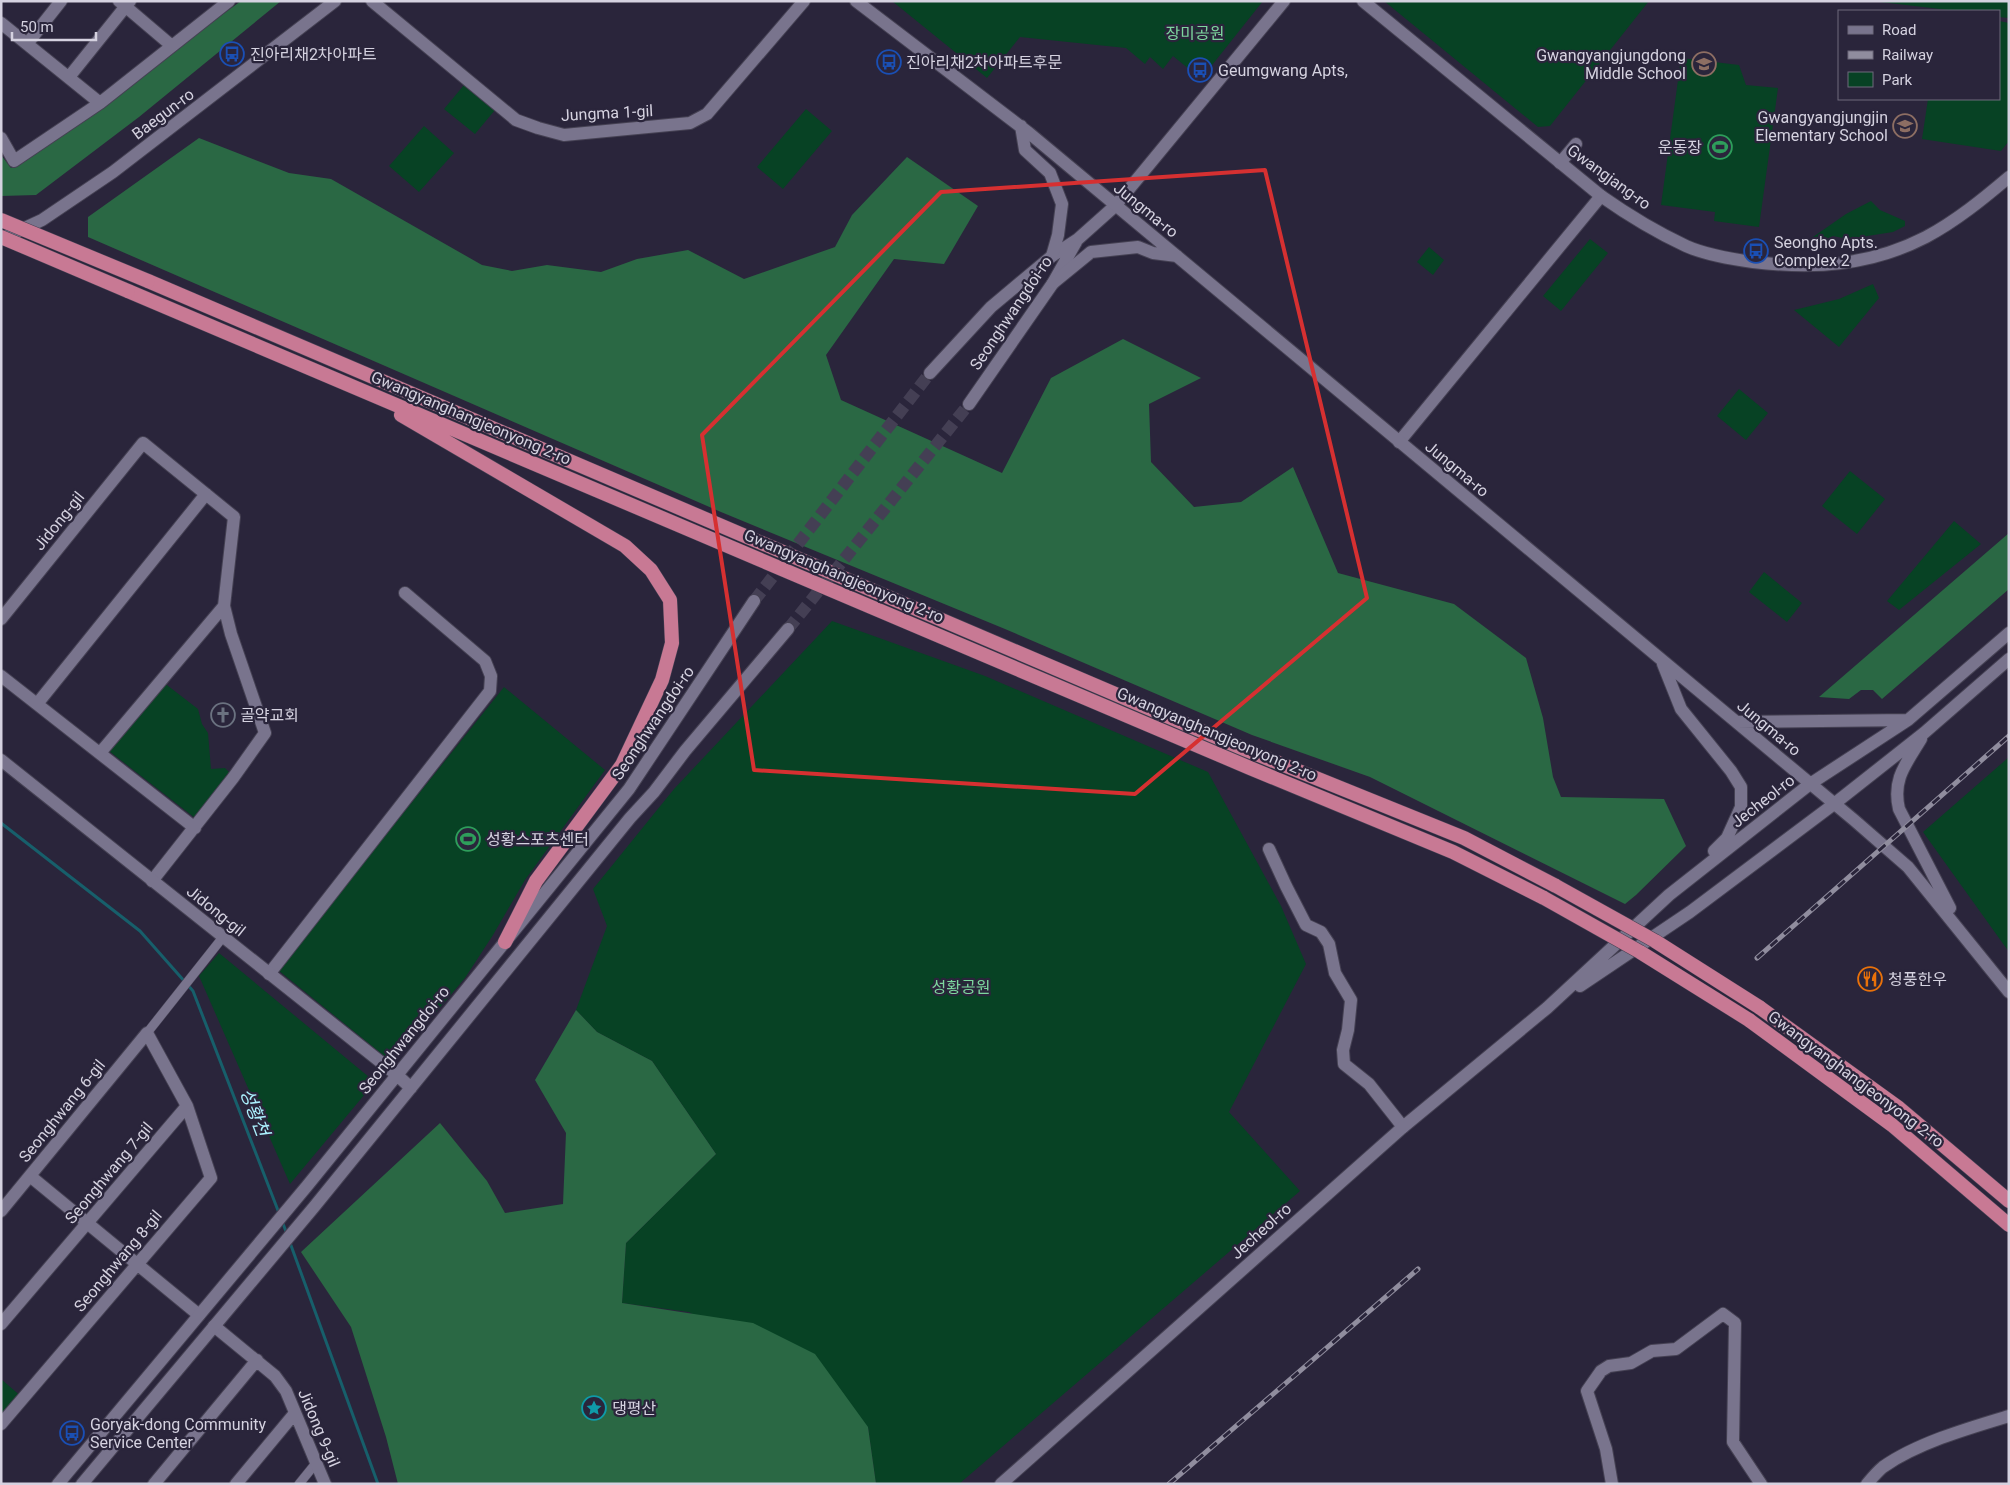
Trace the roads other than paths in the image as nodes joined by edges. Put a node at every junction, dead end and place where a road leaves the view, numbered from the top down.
1 (61, 1) edge
2 (229, 1) edge
3 (335, 1) edge
4 (372, 1) edge
5 (804, 1) edge
6 (856, 1) edge
7 (1284, 1) edge
8 (1363, 1) edge
9 (125, 3) edge
10 (1, 23) edge
11 (27, 44) junction
12 (172, 46) junction
13 (69, 78) junction
14 (100, 103) junction
15 (1021, 126) junction
16 (1, 138) edge
17 (1576, 144) dead end
18 (1560, 163) junction
19 (2009, 177) edge
20 (1601, 196) junction
21 (1115, 206) junction
22 (1, 220) edge
23 (1, 238) edge
24 (1078, 239) junction
25 (1052, 256) junction
26 (1177, 256) junction
27 (1053, 283) junction
28 (930, 373) tunnel mouth
29 (350, 385) junction
30 (968, 404) tunnel mouth
31 (1399, 442) junction
32 (206, 494) junction
33 (404, 593) dead end
34 (754, 601) tunnel mouth
35 (224, 606) junction
36 (1, 619) edge
37 (788, 629) tunnel mouth
38 (2009, 633) edge
39 (2009, 659) edge
40 (1662, 661) junction
41 (1, 676) edge
42 (38, 704) junction
43 (1908, 720) junction
44 (1737, 722) junction
45 (1924, 733) junction
46 (100, 754) junction
47 (1, 760) edge
48 (1810, 784) junction
49 (1834, 804) junction
50 (195, 828) junction
51 (1269, 848) dead end
52 (152, 881) junction
53 (1669, 895) junction
54 (1962, 932) junction
55 (223, 937) junction
56 (505, 942) junction
57 (269, 974) junction
58 (2009, 992) edge
59 (1547, 1008) junction
60 (151, 1028) junction
61 (397, 1075) junction
62 (411, 1088) junction
63 (187, 1106) junction
64 (1403, 1127) junction
65 (30, 1176) junction
66 (2009, 1201) edge
67 (1, 1211) edge
68 (87, 1223) junction
69 (2009, 1225) edge
70 (138, 1264) junction
71 (199, 1315) junction
72 (1, 1324) edge
73 (214, 1326) junction
74 (257, 1360) junction
75 (295, 1413) junction
76 (2009, 1416) edge
77 (1, 1424) edge
78 (316, 1463) junction
79 (58, 1484) edge
80 (82, 1484) edge
81 (154, 1484) edge
82 (236, 1484) edge
83 (299, 1484) edge
84 (325, 1484) edge
85 (1001, 1484) edge
86 (1612, 1484) edge
87 (1761, 1484) edge
88 (1867, 1484) edge

1 - 11 street
2 - 12 street
3 - 23 street, Baegun-ro
4 - 5 street, Jungma 1-gil
6 - 15 street, Jungma-ro
7 - 21 street, Seonghwangdoi-ro
8 - 18 street, Gwangjang-ro
9 - 12 street
9 - 13 street
10 - 11 street
11 - 13 street
12 - 14 street
13 - 14 street
14 - 16 street
15 - 21 street, Jungma-ro
15 - 25 street
17 - 18 street
18 - 20 street, Gwangjang-ro
19 - 20 street, Gwangjang-ro
20 - 31 street
21 - 24 street, Seonghwangdoi-ro
21 - 26 street, Jungma-ro
22 - 66 highway, Gwangyanghangjeonyong 2-ro, bridge
23 - 29 highway, Gwangyanghangjeonyong 2-ro, bridge
24 - 25 street, Seonghwangdoi-ro
24 - 27 street, Seonghwangdoi-ro
25 - 28 street, Seonghwangdoi-ro
26 - 27 street
26 - 31 street, Jungma-ro
27 - 30 street, Seonghwangdoi-ro
29 - 56 highway
29 - 69 highway, Gwangyanghangjeonyong 2-ro, bridge
31 - 40 street, Jungma-ro
32 - 35 street
32 - 36 street, Jidong-gil
32 - 42 street
33 - 57 street
34 - 56 street, Seonghwangdoi-ro
35 - 46 street
35 - 50 street
37 - 62 street
38 - 43 street, Jecheol-ro
39 - 45 street, Jecheol-ro
40 - 44 street, Jungma-ro
40 - 53 street
41 - 42 street
42 - 46 street
43 - 44 street
43 - 48 street, Jecheol-ro
44 - 48 street, Jungma-ro
45 - 49 street, Jecheol-ro
45 - 54 street
46 - 50 street
47 - 52 street, Jidong-gil
48 - 49 street, Jungma-ro
48 - 53 street, Jecheol-ro
49 - 54 street, Jungma-ro
49 - 59 street, Jecheol-ro
50 - 52 street
51 - 64 street
52 - 55 street, Jidong-gil
53 - 59 street, Jecheol-ro
54 - 58 street, Jungma-ro
55 - 57 street, Jidong-gil
55 - 60 street
56 - 61 street, Seonghwangdoi-ro
57 - 61 street, Jidong-gil
59 - 64 street, Jecheol-ro
60 - 63 street
60 - 65 street, Seonghwang 6-gil
61 - 62 street, Jidong-gil
61 - 71 street, Seonghwangdoi-ro
62 - 73 street
63 - 68 street, Seonghwang 7-gil
63 - 70 street, Seonghwang 8-gil
64 - 85 street, Jecheol-ro
65 - 67 street, Seonghwang 6-gil
65 - 68 street
68 - 70 street
68 - 72 street, Seonghwang 7-gil
70 - 71 street
70 - 77 street, Seonghwang 8-gil
71 - 79 street, Seonghwangdoi-ro
73 - 74 street, Jidong 9-gil
73 - 80 street
74 - 75 street, Jidong 9-gil
74 - 81 street
75 - 78 street, Jidong 9-gil
75 - 82 street
76 - 88 street
78 - 83 street
78 - 84 street, Jidong 9-gil
86 - 87 street

